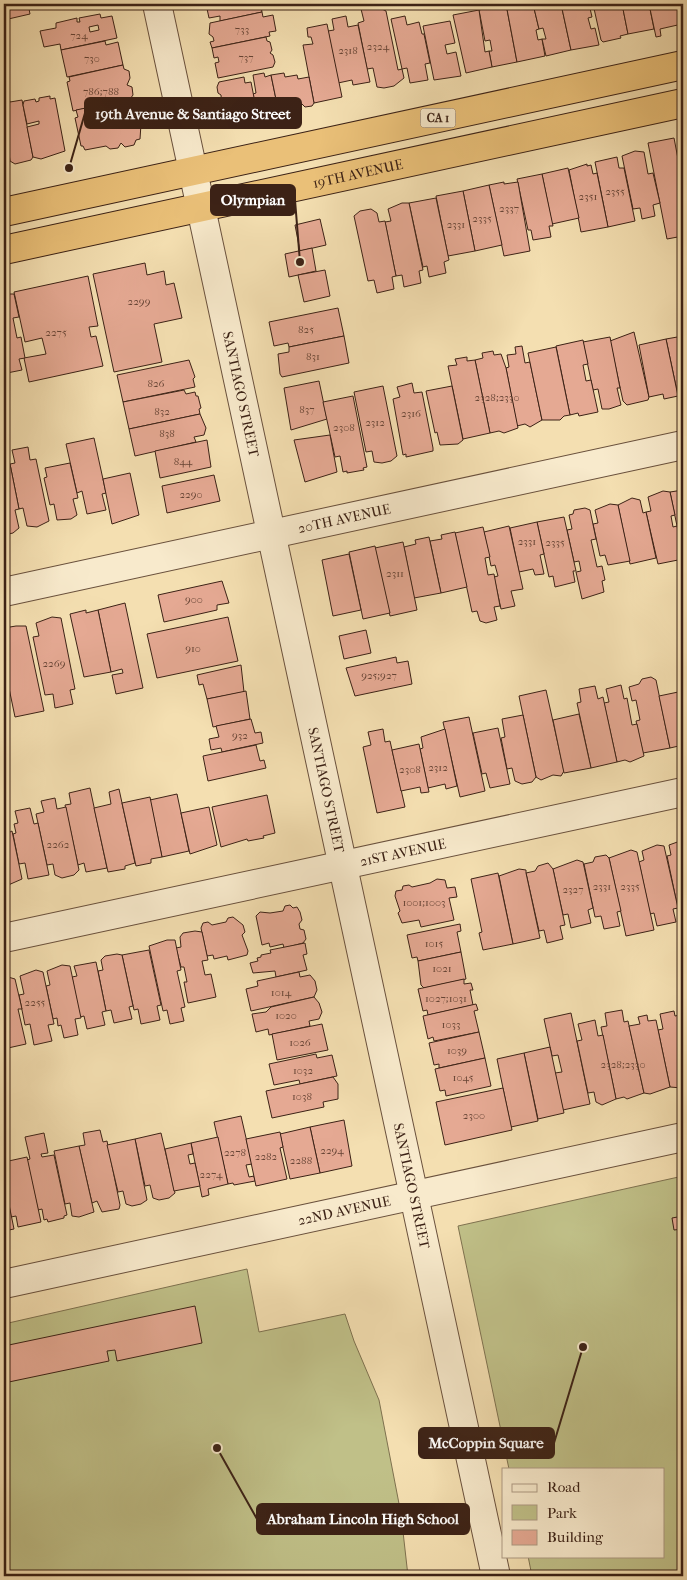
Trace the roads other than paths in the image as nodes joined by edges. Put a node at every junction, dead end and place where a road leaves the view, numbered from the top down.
1 (157, 4) edge
2 (683, 65) edge
3 (683, 103) edge
4 (193, 171) junction
5 (200, 207) junction
6 (4, 212) edge
7 (4, 250) edge
8 (683, 445) edge
9 (271, 534) junction
10 (4, 592) edge
11 (683, 792) edge
12 (342, 865) junction
13 (4, 938) edge
14 (683, 1137) edge
15 (414, 1195) junction
16 (4, 1284) edge
17 (496, 1576) edge

1 - 4 street, SANTIAGO STREET
2 - 4 highway, CA 1
3 - 5 highway, 19TH AVENUE
4 - 5 street, SANTIAGO STREET
4 - 6 highway, CA 1
5 - 7 highway, 19TH AVENUE
5 - 9 street, SANTIAGO STREET
8 - 9 street, 20TH AVENUE
9 - 10 street, 20TH AVENUE
9 - 12 street, SANTIAGO STREET
11 - 12 street, 21ST AVENUE
12 - 13 street, 21ST AVENUE
12 - 15 street, SANTIAGO STREET
14 - 15 street, 22ND AVENUE
15 - 16 street, 22ND AVENUE
15 - 17 street, SANTIAGO STREET

